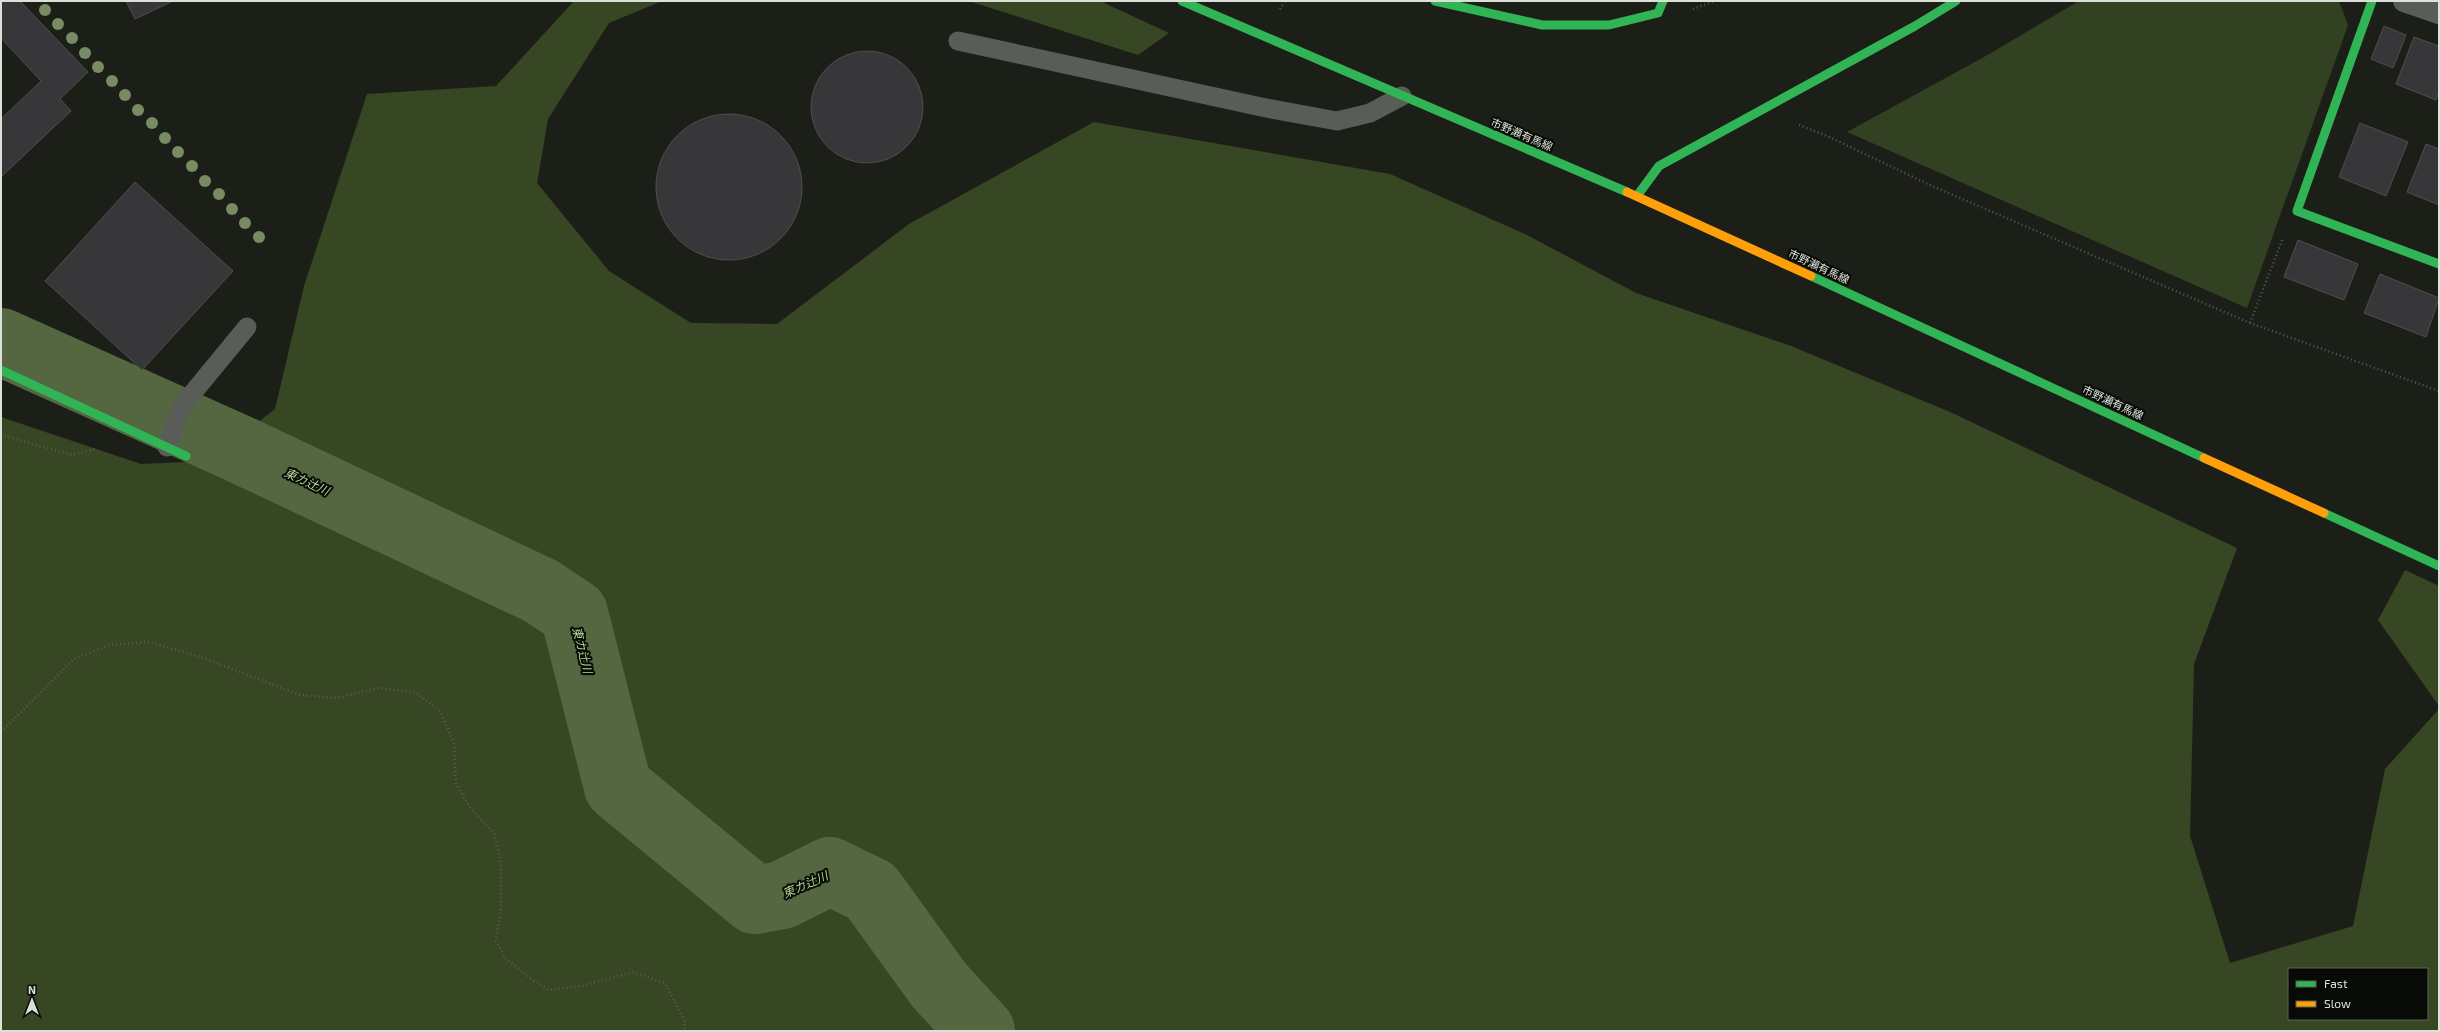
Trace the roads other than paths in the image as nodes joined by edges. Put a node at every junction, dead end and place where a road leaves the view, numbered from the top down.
1 (1182, 1) edge
2 (1435, 1) edge
3 (1663, 1) edge
4 (1956, 1) edge
5 (2372, 1) edge
6 (2404, 1) edge
7 (1448, 3) edge
8 (2439, 14) edge
9 (958, 41) dead end
10 (1402, 96) junction
11 (1637, 196) junction
12 (2439, 264) edge
13 (247, 327) dead end
14 (1, 370) edge
15 (167, 447) junction
16 (186, 456) dead end
17 (2439, 566) edge

1 - 10 main road, 市野瀬有馬線
2 - 7 main road
3 - 7 main road
4 - 11 main road
5 - 12 main road
6 - 8 street
9 - 10 lane
10 - 11 main road, 市野瀬有馬線
11 - 17 main road, 市野瀬有馬線
13 - 15 lane
14 - 15 main road
15 - 16 main road

